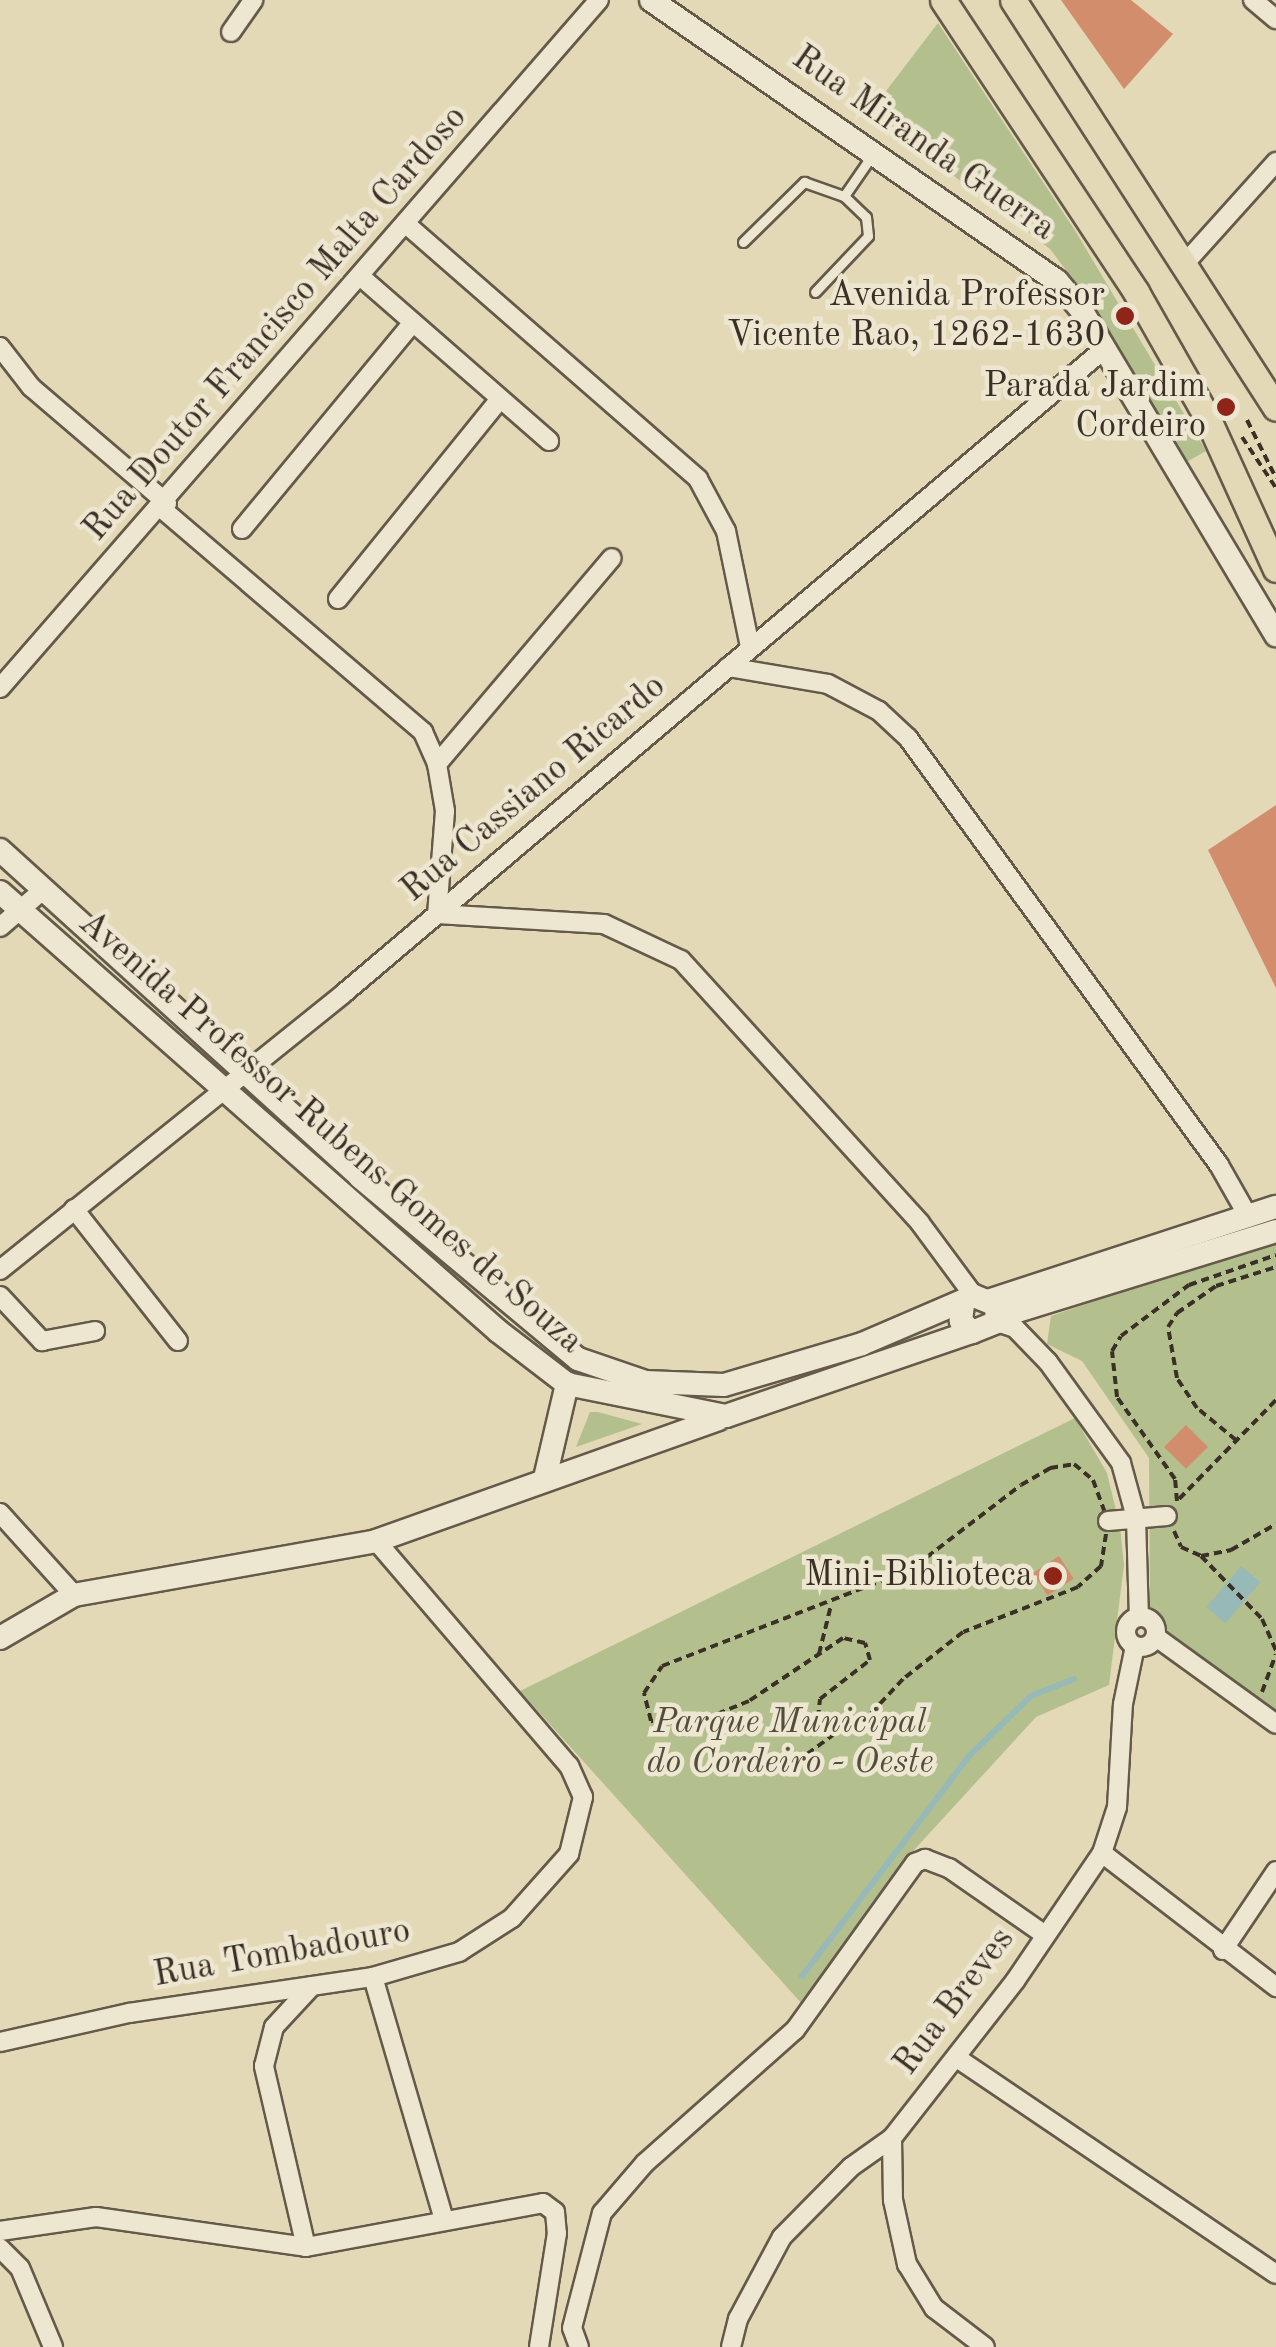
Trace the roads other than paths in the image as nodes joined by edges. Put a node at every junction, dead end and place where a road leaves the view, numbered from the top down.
1 (253, 0) edge
2 (599, 0) edge
3 (651, 0) edge
4 (944, 0) edge
5 (1013, 0) edge
6 (1253, 0) edge
7 (1276, 19) edge
8 (231, 32) dead end
9 (875, 152) junction
10 (1276, 162) edge
11 (844, 196) junction
12 (406, 224) junction
13 (743, 242) dead end
14 (1186, 262) junction
15 (360, 276) junction
16 (815, 292) dead end
17 (413, 322) junction
18 (0, 347) edge
19 (1103, 350) junction
20 (500, 398) junction
21 (1276, 408) edge
22 (549, 441) dead end
23 (164, 505) junction
24 (242, 529) dead end
25 (612, 558) dead end
26 (1276, 569) edge
27 (338, 599) dead end
28 (1276, 634) edge
29 (750, 646) junction
30 (728, 667) junction
31 (0, 688) edge
32 (437, 764) junction
33 (0, 850) edge
34 (43, 890) junction
35 (0, 892) edge
36 (19, 910) junction
37 (438, 914) junction
38 (0, 928) edge
39 (244, 1070) junction
40 (218, 1088) junction
41 (1276, 1207) edge
42 (74, 1209) junction
43 (1248, 1216) junction
44 (1276, 1231) edge
45 (0, 1270) edge
46 (0, 1296) edge
47 (985, 1308) junction
48 (517, 1314) junction
49 (95, 1331) dead end
50 (498, 1331) junction
51 (546, 1337) junction
52 (178, 1341) dead end
53 (530, 1358) junction
54 (566, 1384) junction
55 (726, 1416) junction
56 (545, 1478) junction
57 (0, 1513) edge
58 (1167, 1516) road end
59 (1136, 1518) junction
60 (1108, 1521) road end
61 (376, 1541) junction
62 (74, 1595) junction
63 (1139, 1617) junction
64 (1156, 1637) junction
65 (0, 1638) edge
66 (1135, 1646) junction
67 (1276, 1724) edge
68 (1102, 1853) junction
69 (1276, 1871) edge
70 (1045, 1935) junction
71 (1222, 1950) junction
72 (373, 1978) junction
73 (312, 1986) junction
74 (1276, 1987) edge
75 (0, 2042) edge
76 (957, 2058) junction
77 (892, 2138) junction
78 (443, 2217) junction
79 (0, 2232) edge
80 (306, 2247) junction
81 (0, 2248) edge
82 (1276, 2274) edge
83 (54, 2347) edge
84 (539, 2347) edge
85 (579, 2347) edge
86 (731, 2347) edge
87 (985, 2347) edge

1 - 8 street
2 - 12 street, Rua Doutor Francisco Malta Cardoso
3 - 9 street, Rua Miranda Guerra
4 - 26 main road
5 - 14 main road
6 - 7 street
9 - 11 lane
9 - 19 street, Rua Miranda Guerra
10 - 14 street
11 - 13 lane
11 - 16 lane
12 - 15 street, Rua Doutor Francisco Malta Cardoso
12 - 29 street
14 - 21 main road
15 - 17 street
15 - 23 street, Rua Doutor Francisco Malta Cardoso
17 - 20 street
17 - 24 street
18 - 23 street
19 - 28 street, Rua Miranda Guerra
19 - 29 street, Rua Cassiano Ricardo
20 - 22 street
20 - 27 street
23 - 31 street, Rua Doutor Francisco Malta Cardoso
23 - 32 street
25 - 32 street
29 - 30 street, Rua Cassiano Ricardo
30 - 37 street, Rua Cassiano Ricardo
30 - 43 street
32 - 37 street
33 - 34 street, Avenida Professor Rubens Gomes de Souza
34 - 36 street
34 - 39 street, Avenida Professor Rubens Gomes de Souza
35 - 36 street, Avenida Professor Rubens Gomes de Souza
36 - 38 street
36 - 40 street, Avenida Professor Rubens Gomes de Souza
37 - 39 street, Rua Cassiano Ricardo
37 - 47 street
39 - 40 street, Rua Cassiano Ricardo
39 - 48 street, Avenida Professor Rubens Gomes de Souza
40 - 42 street, Rua Cassiano Ricardo
40 - 50 street, Avenida Professor Rubens Gomes de Souza
41 - 43 street, Avenida Professor Rubens Gomes de Souza
42 - 45 street, Rua Cassiano Ricardo
42 - 52 street
43 - 47 street, Avenida Professor Rubens Gomes de Souza
44 - 47 street, Avenida Professor Rubens Gomes de Souza
46 - 49 street
47 - 51 street, Avenida Professor Rubens Gomes de Souza
47 - 55 street
47 - 59 street
48 - 50 street
48 - 51 street, Avenida Professor Rubens Gomes de Souza
50 - 53 street, Avenida Professor Rubens Gomes de Souza
51 - 53 street
53 - 54 street, Avenida Professor Rubens Gomes de Souza
54 - 55 street, Avenida Professor Rubens Gomes de Souza
54 - 56 street
55 - 56 street
56 - 61 street
57 - 62 street
58 - 59 street
59 - 60 street
59 - 63 street
61 - 62 street
61 - 72 street, Rua Tombadouro
62 - 65 street
63 - 64 street
63 - 66 street
64 - 66 street
64 - 67 street
66 - 68 street, Rua Breves
68 - 70 street, Rua Breves
68 - 71 street
69 - 71 street
70 - 76 street, Rua Breves
70 - 85 street
71 - 74 street
72 - 73 street, Rua Tombadouro
72 - 78 street
73 - 75 street, Rua Tombadouro
73 - 80 street
76 - 77 street, Rua Breves
76 - 82 street
77 - 86 street, Rua Breves
77 - 87 street
78 - 80 street
78 - 84 street
79 - 80 street
81 - 83 street

